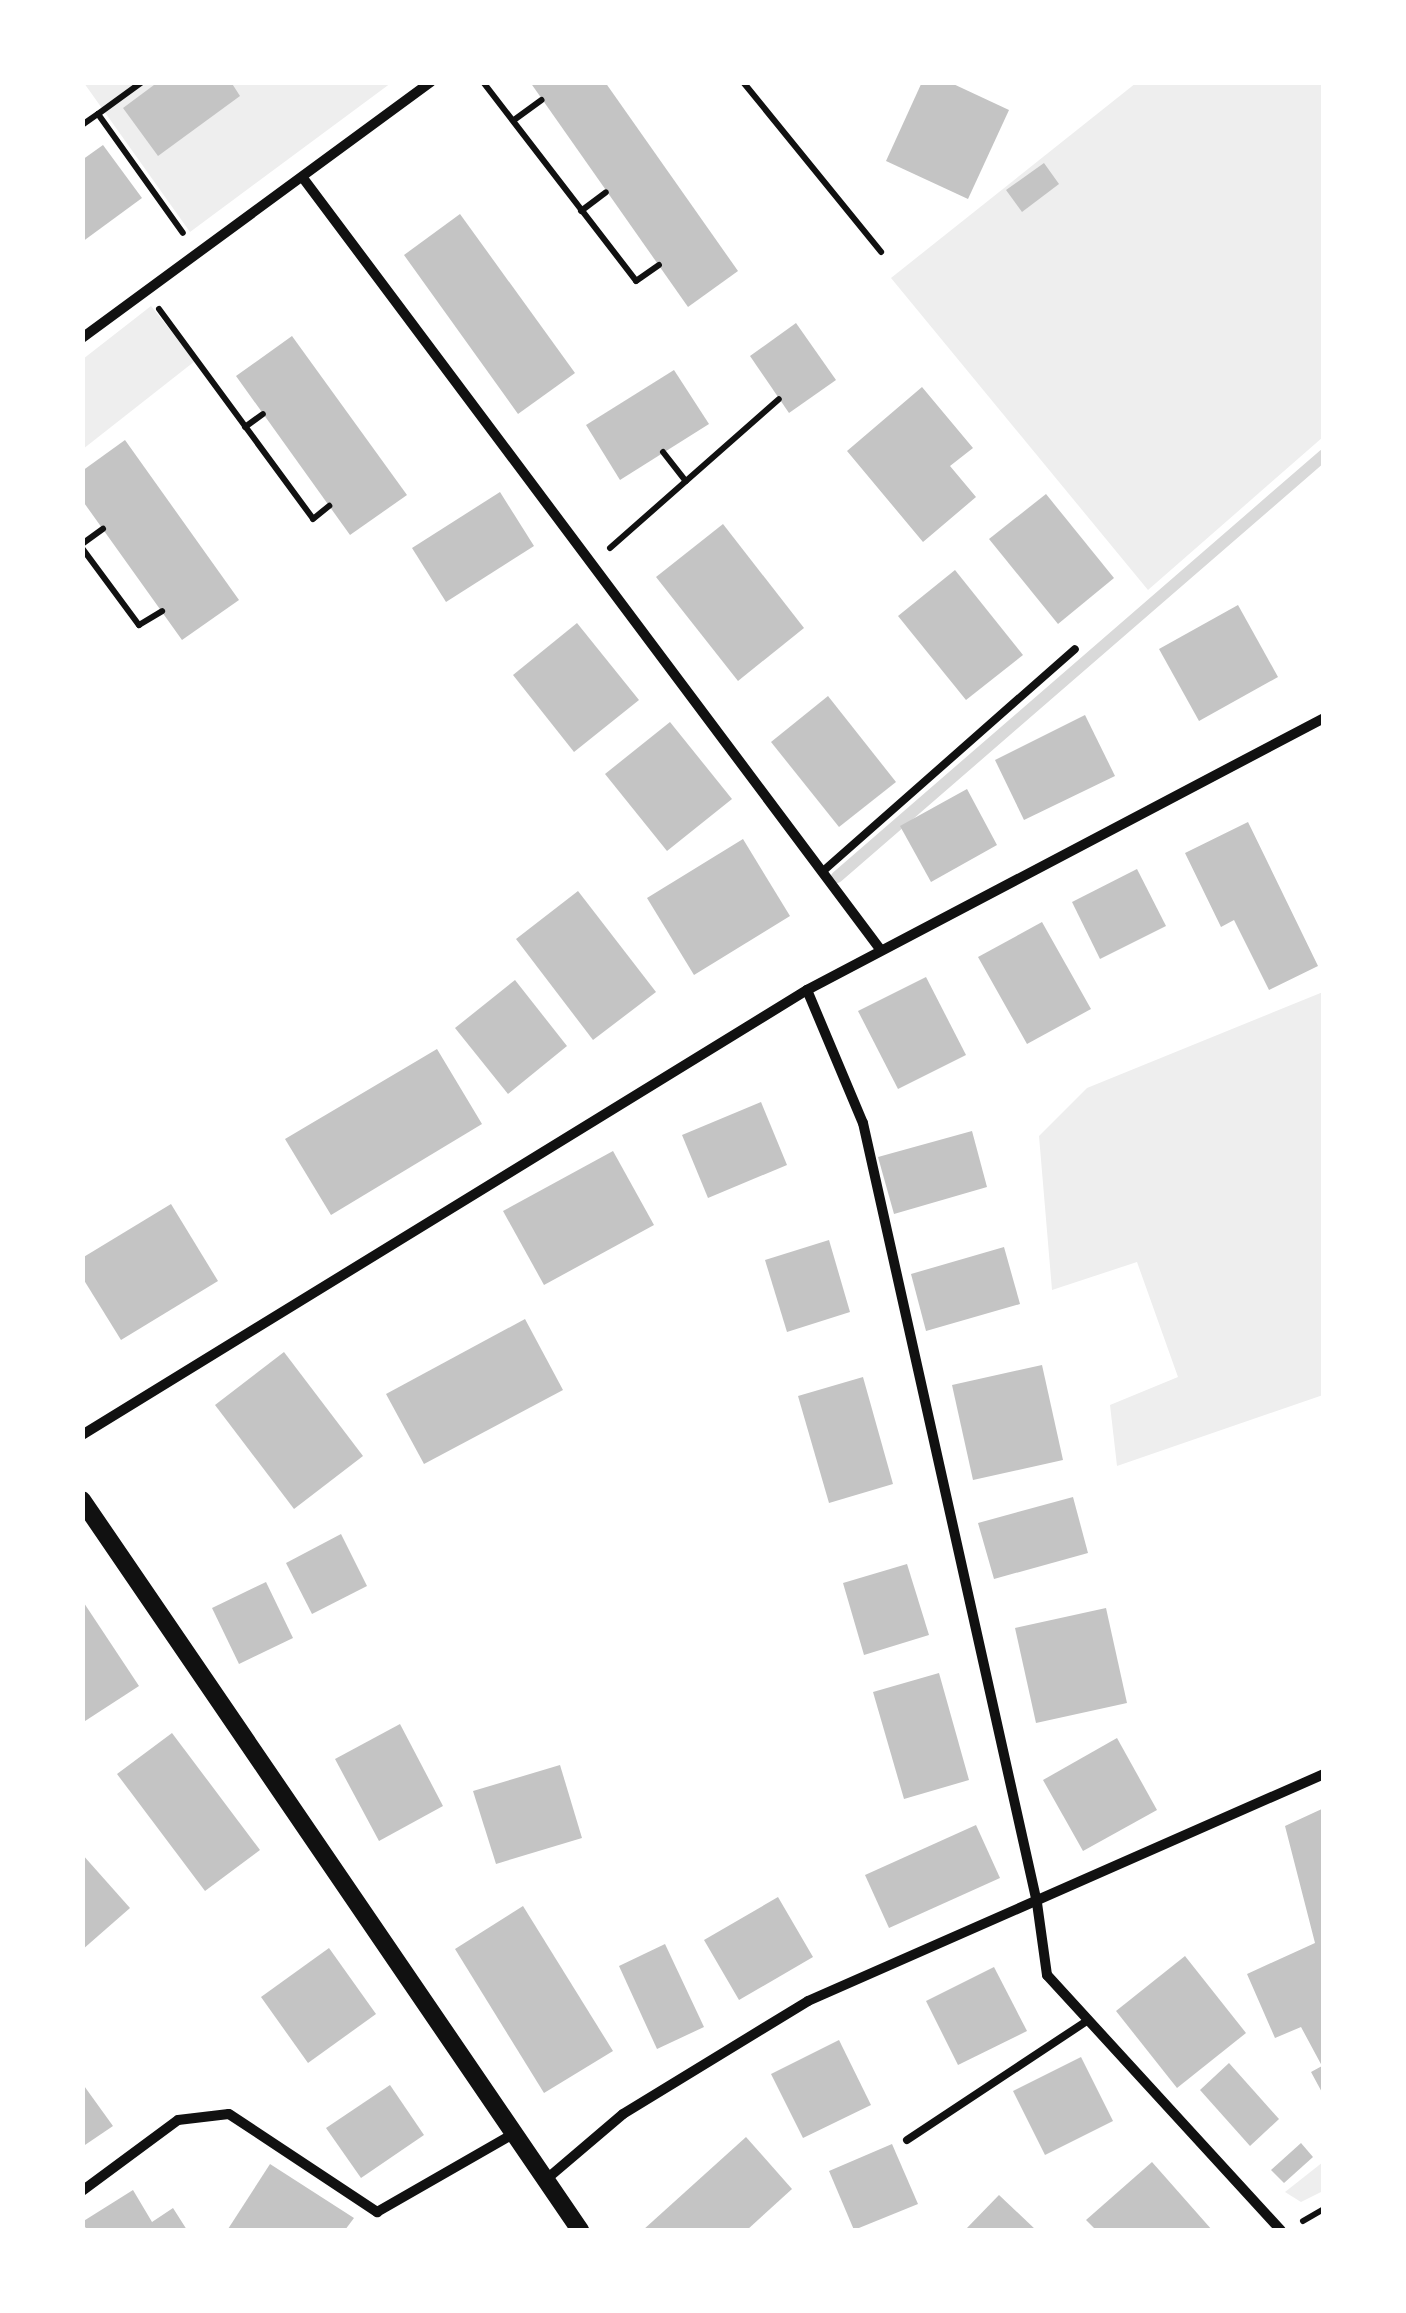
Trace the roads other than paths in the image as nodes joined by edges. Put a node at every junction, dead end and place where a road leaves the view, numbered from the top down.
1 (431, 82) edge
2 (302, 178) junction
3 (82, 338) edge
4 (1075, 649) dead end
5 (1324, 718) edge
6 (822, 872) junction
7 (880, 948) junction
8 (807, 990) junction
9 (82, 1434) edge
10 (82, 1500) edge
11 (1324, 1774) edge
12 (1037, 1903) junction
13 (1088, 2020) junction
14 (515, 2133) junction
15 (907, 2140) dead end
16 (549, 2177) junction
17 (82, 2191) edge
18 (580, 2230) edge
19 (1281, 2230) edge

1 - 2 street
2 - 3 street
2 - 6 street
4 - 6 lane
5 - 7 street
6 - 7 street
7 - 8 street
8 - 9 street
8 - 12 street
10 - 14 street
11 - 12 street
12 - 13 street
12 - 16 street
13 - 15 lane
13 - 19 street
14 - 16 street
14 - 17 street
16 - 18 street

